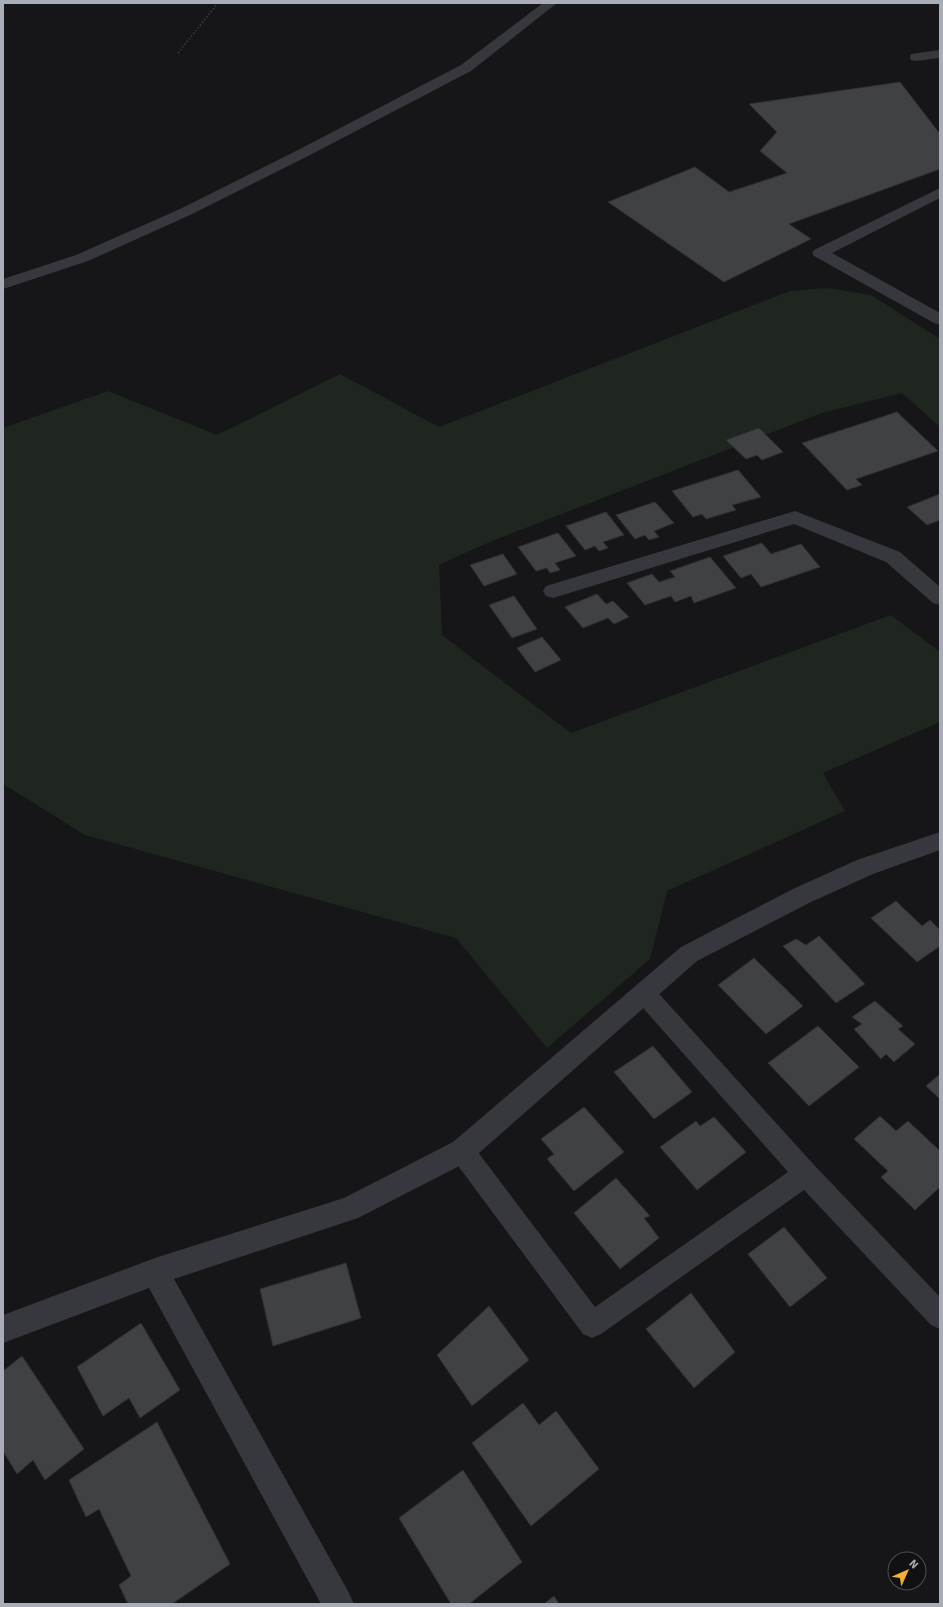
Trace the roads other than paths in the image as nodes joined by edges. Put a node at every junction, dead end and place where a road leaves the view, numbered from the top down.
1 (551, 3) edge
2 (940, 54) edge
3 (916, 57) dead end
4 (940, 192) edge
5 (3, 284) edge
6 (940, 320) edge
7 (553, 591) dead end
8 (940, 598) edge
9 (940, 840) edge
10 (644, 993) junction
11 (462, 1151) junction
12 (806, 1174) junction
13 (155, 1272) junction
14 (940, 1316) edge
15 (3, 1329) edge
16 (338, 1604) edge

1 - 5 street
2 - 3 lane
4 - 6 street
7 - 8 street
9 - 10 street
10 - 11 street
10 - 12 lane
11 - 12 lane
11 - 13 street
12 - 14 lane
13 - 15 street
13 - 16 street

